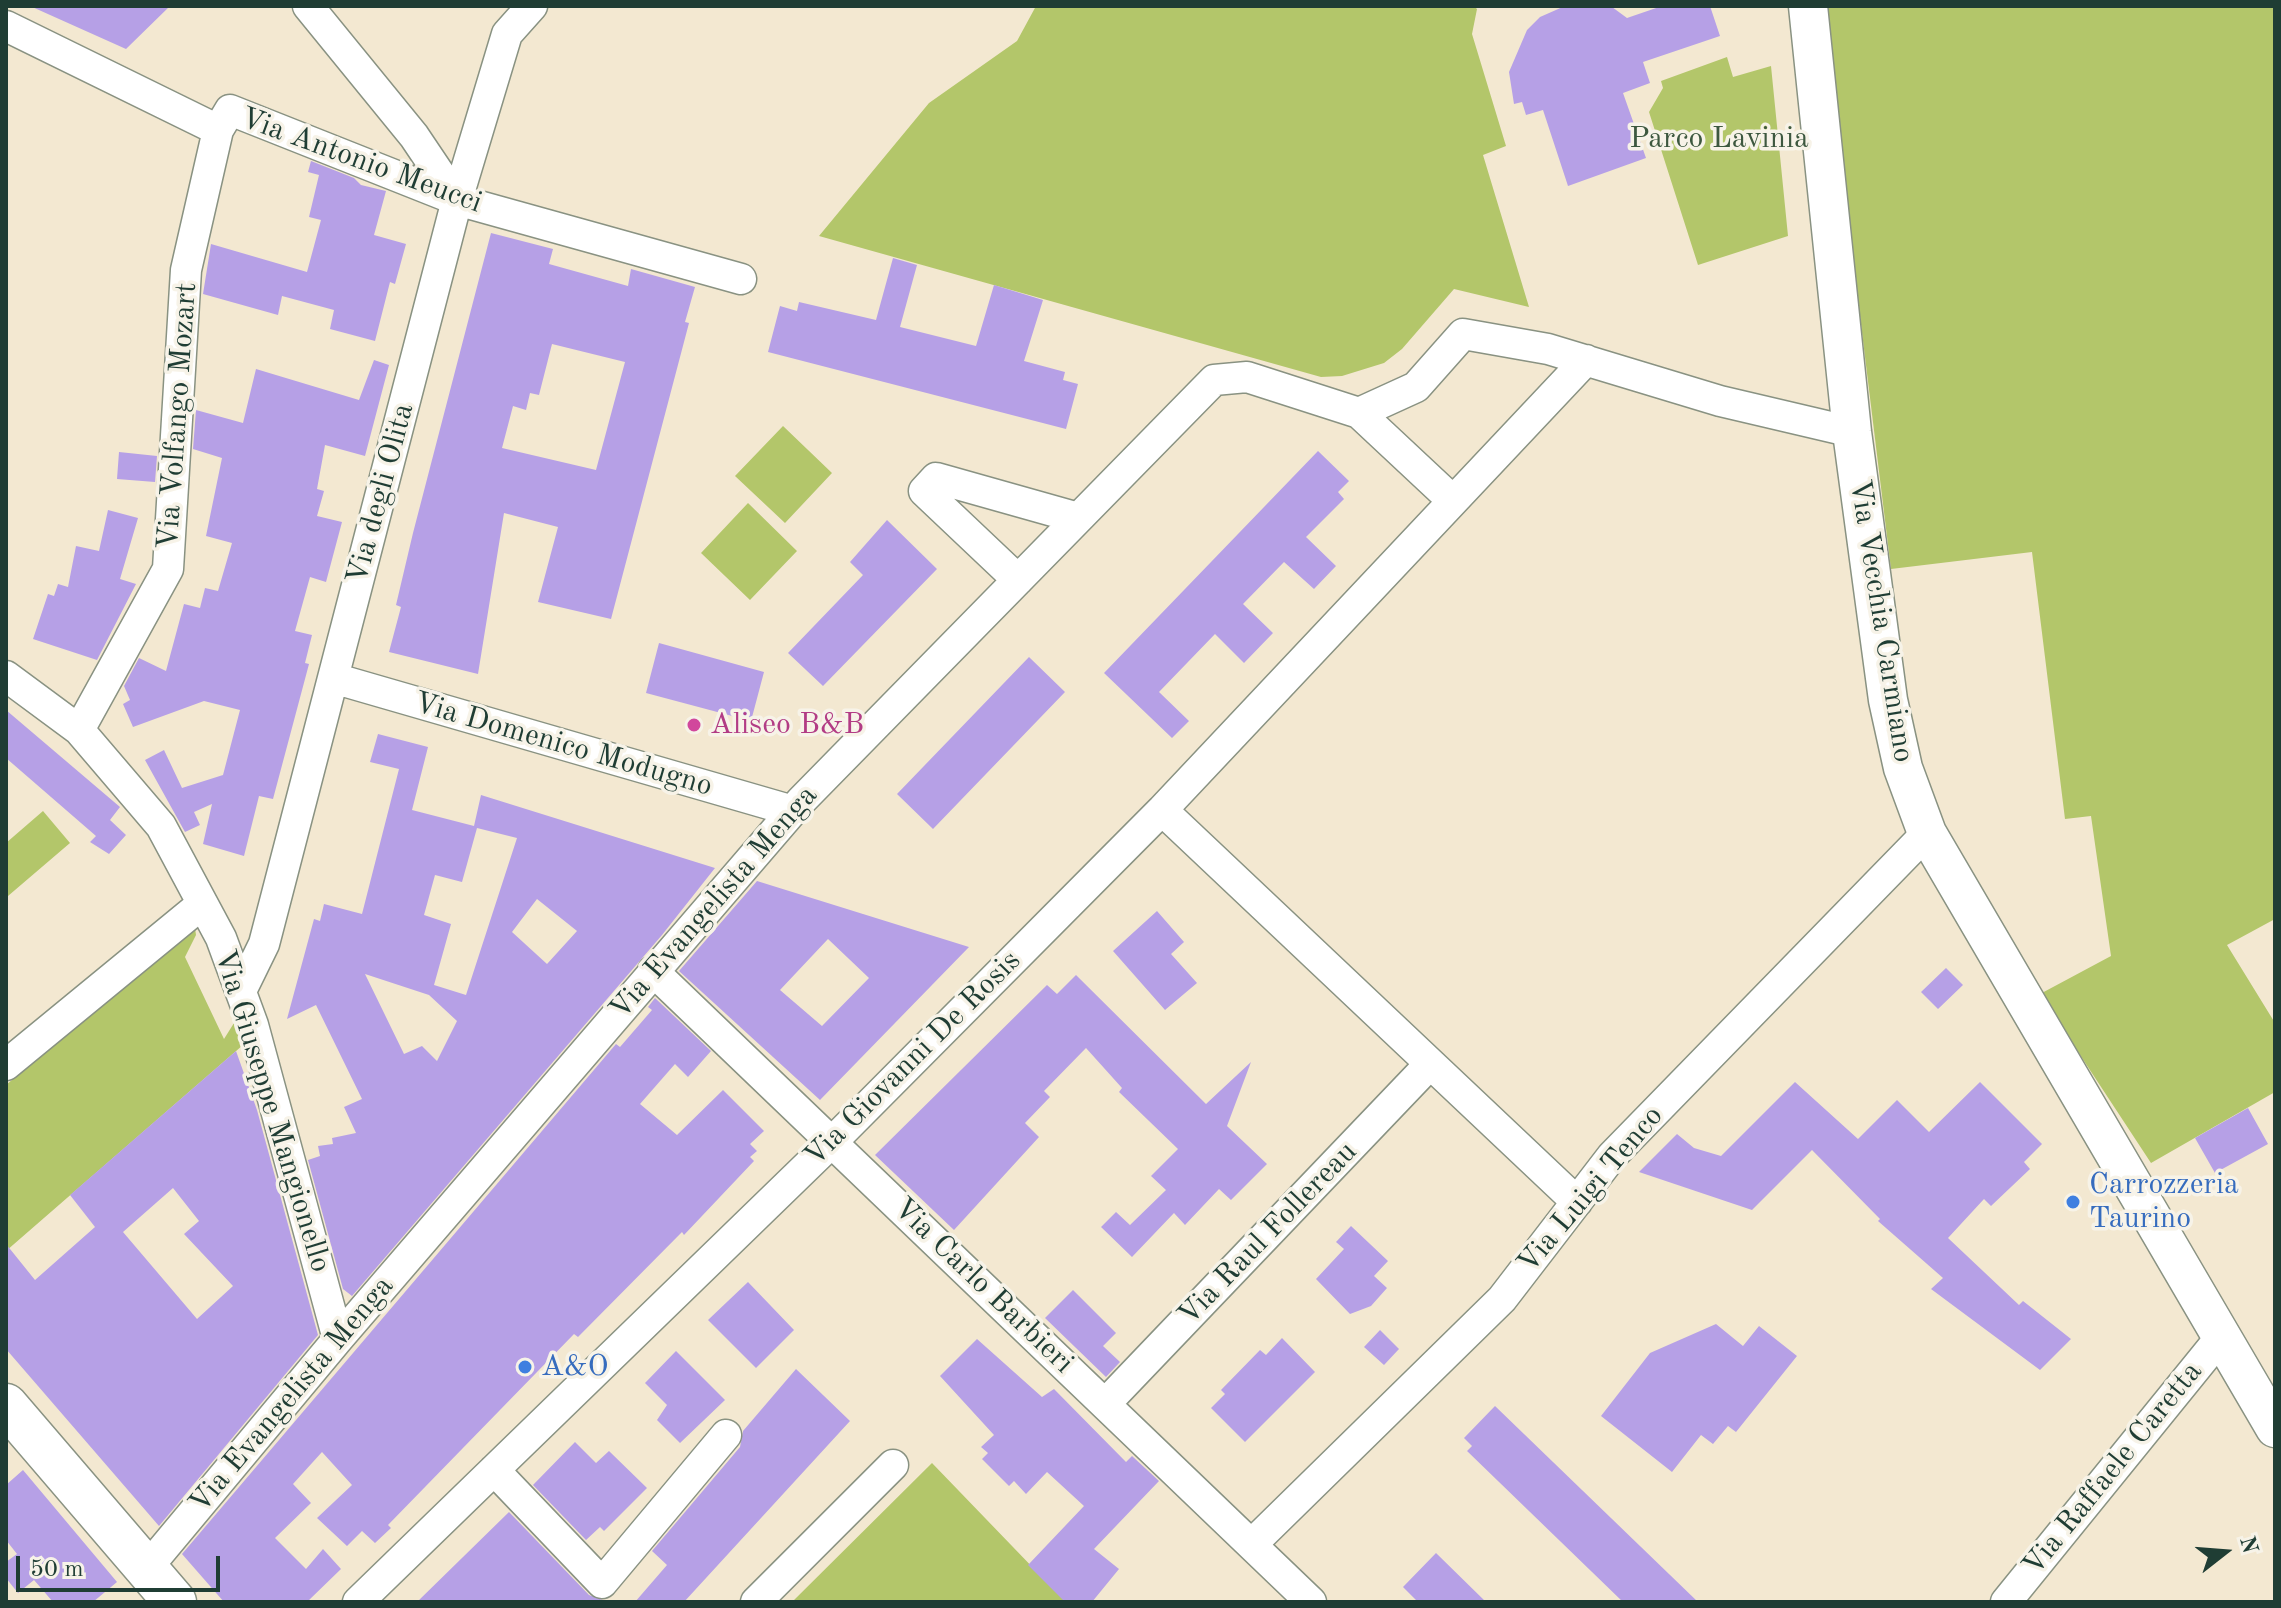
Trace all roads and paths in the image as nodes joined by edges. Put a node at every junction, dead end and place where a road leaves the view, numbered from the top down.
1 (308, 6) edge
2 (532, 6) edge
3 (1808, 6) edge
4 (6, 26) edge
5 (218, 130) junction
6 (457, 200) junction
7 (741, 279) dead end
8 (1586, 360) junction
9 (1359, 413) junction
10 (1852, 432) junction
11 (1452, 500) junction
12 (1078, 518) junction
13 (1018, 580) junction
14 (6, 676) edge
15 (333, 678) junction
16 (79, 730) junction
17 (1162, 810) junction
18 (793, 811) junction
19 (1927, 833) junction
20 (202, 904) junction
21 (653, 971) junction
22 (242, 989) junction
23 (1430, 1064) junction
24 (6, 1065) edge
25 (832, 1142) junction
26 (1577, 1202) junction
27 (2221, 1337) junction
28 (338, 1339) junction
29 (1106, 1403) junction
30 (6, 1405) edge
31 (2275, 1428) edge
32 (726, 1435) dead end
33 (893, 1465) dead end
34 (494, 1470) junction
35 (1252, 1544) junction
36 (156, 1589) edge
37 (358, 1602) edge
38 (756, 1602) edge
39 (1311, 1602) edge
40 (2006, 1602) edge

1 - 6 street
2 - 6 street, Via degli Olita
3 - 10 street, Via Vecchia Carmiano
4 - 5 street, Via Antonio Meucci
5 - 6 street, Via Antonio Meucci
5 - 16 street, Via Volfango Mozart
6 - 7 street, Via Antonio Meucci
6 - 15 street, Via degli Olita
8 - 9 street
8 - 10 street
8 - 11 street, Via Giovanni De Rosis
9 - 11 street
9 - 12 street, Via Evangelista Menga
10 - 19 street, Via Vecchia Carmiano
11 - 17 street, Via Giovanni De Rosis
12 - 13 street, Via Evangelista Menga
12 - 13 street
13 - 18 street, Via Evangelista Menga
14 - 16 street, Via Giuseppe Mangionello
15 - 18 street, Via Domenico Modugno
15 - 22 street, Via degli Olita
16 - 20 street, Via Giuseppe Mangionello
17 - 23 street
17 - 25 street, Via Giovanni De Rosis
18 - 21 street, Via Evangelista Menga
19 - 26 street, Via Luigi Tenco
19 - 27 street, Via Vecchia Carmiano
20 - 22 street, Via Giuseppe Mangionello
20 - 24 street
21 - 25 street, Via Carlo Barbieri
21 - 28 street, Via Evangelista Menga
22 - 28 street, Via Giuseppe Mangionello
23 - 26 street
23 - 29 street, Via Raul Follereau
25 - 29 street, Via Carlo Barbieri
25 - 34 street, Via Giovanni De Rosis
26 - 35 street, Via Luigi Tenco
27 - 31 street, Via Vecchia Carmiano
27 - 40 street, Via Raffaele Caretta
28 - 36 street, Via Evangelista Menga
29 - 35 street, Via Carlo Barbieri
30 - 36 main road
32 - 34 street
33 - 38 street
34 - 37 street, Via Giovanni De Rosis
35 - 39 street, Via Carlo Barbieri

